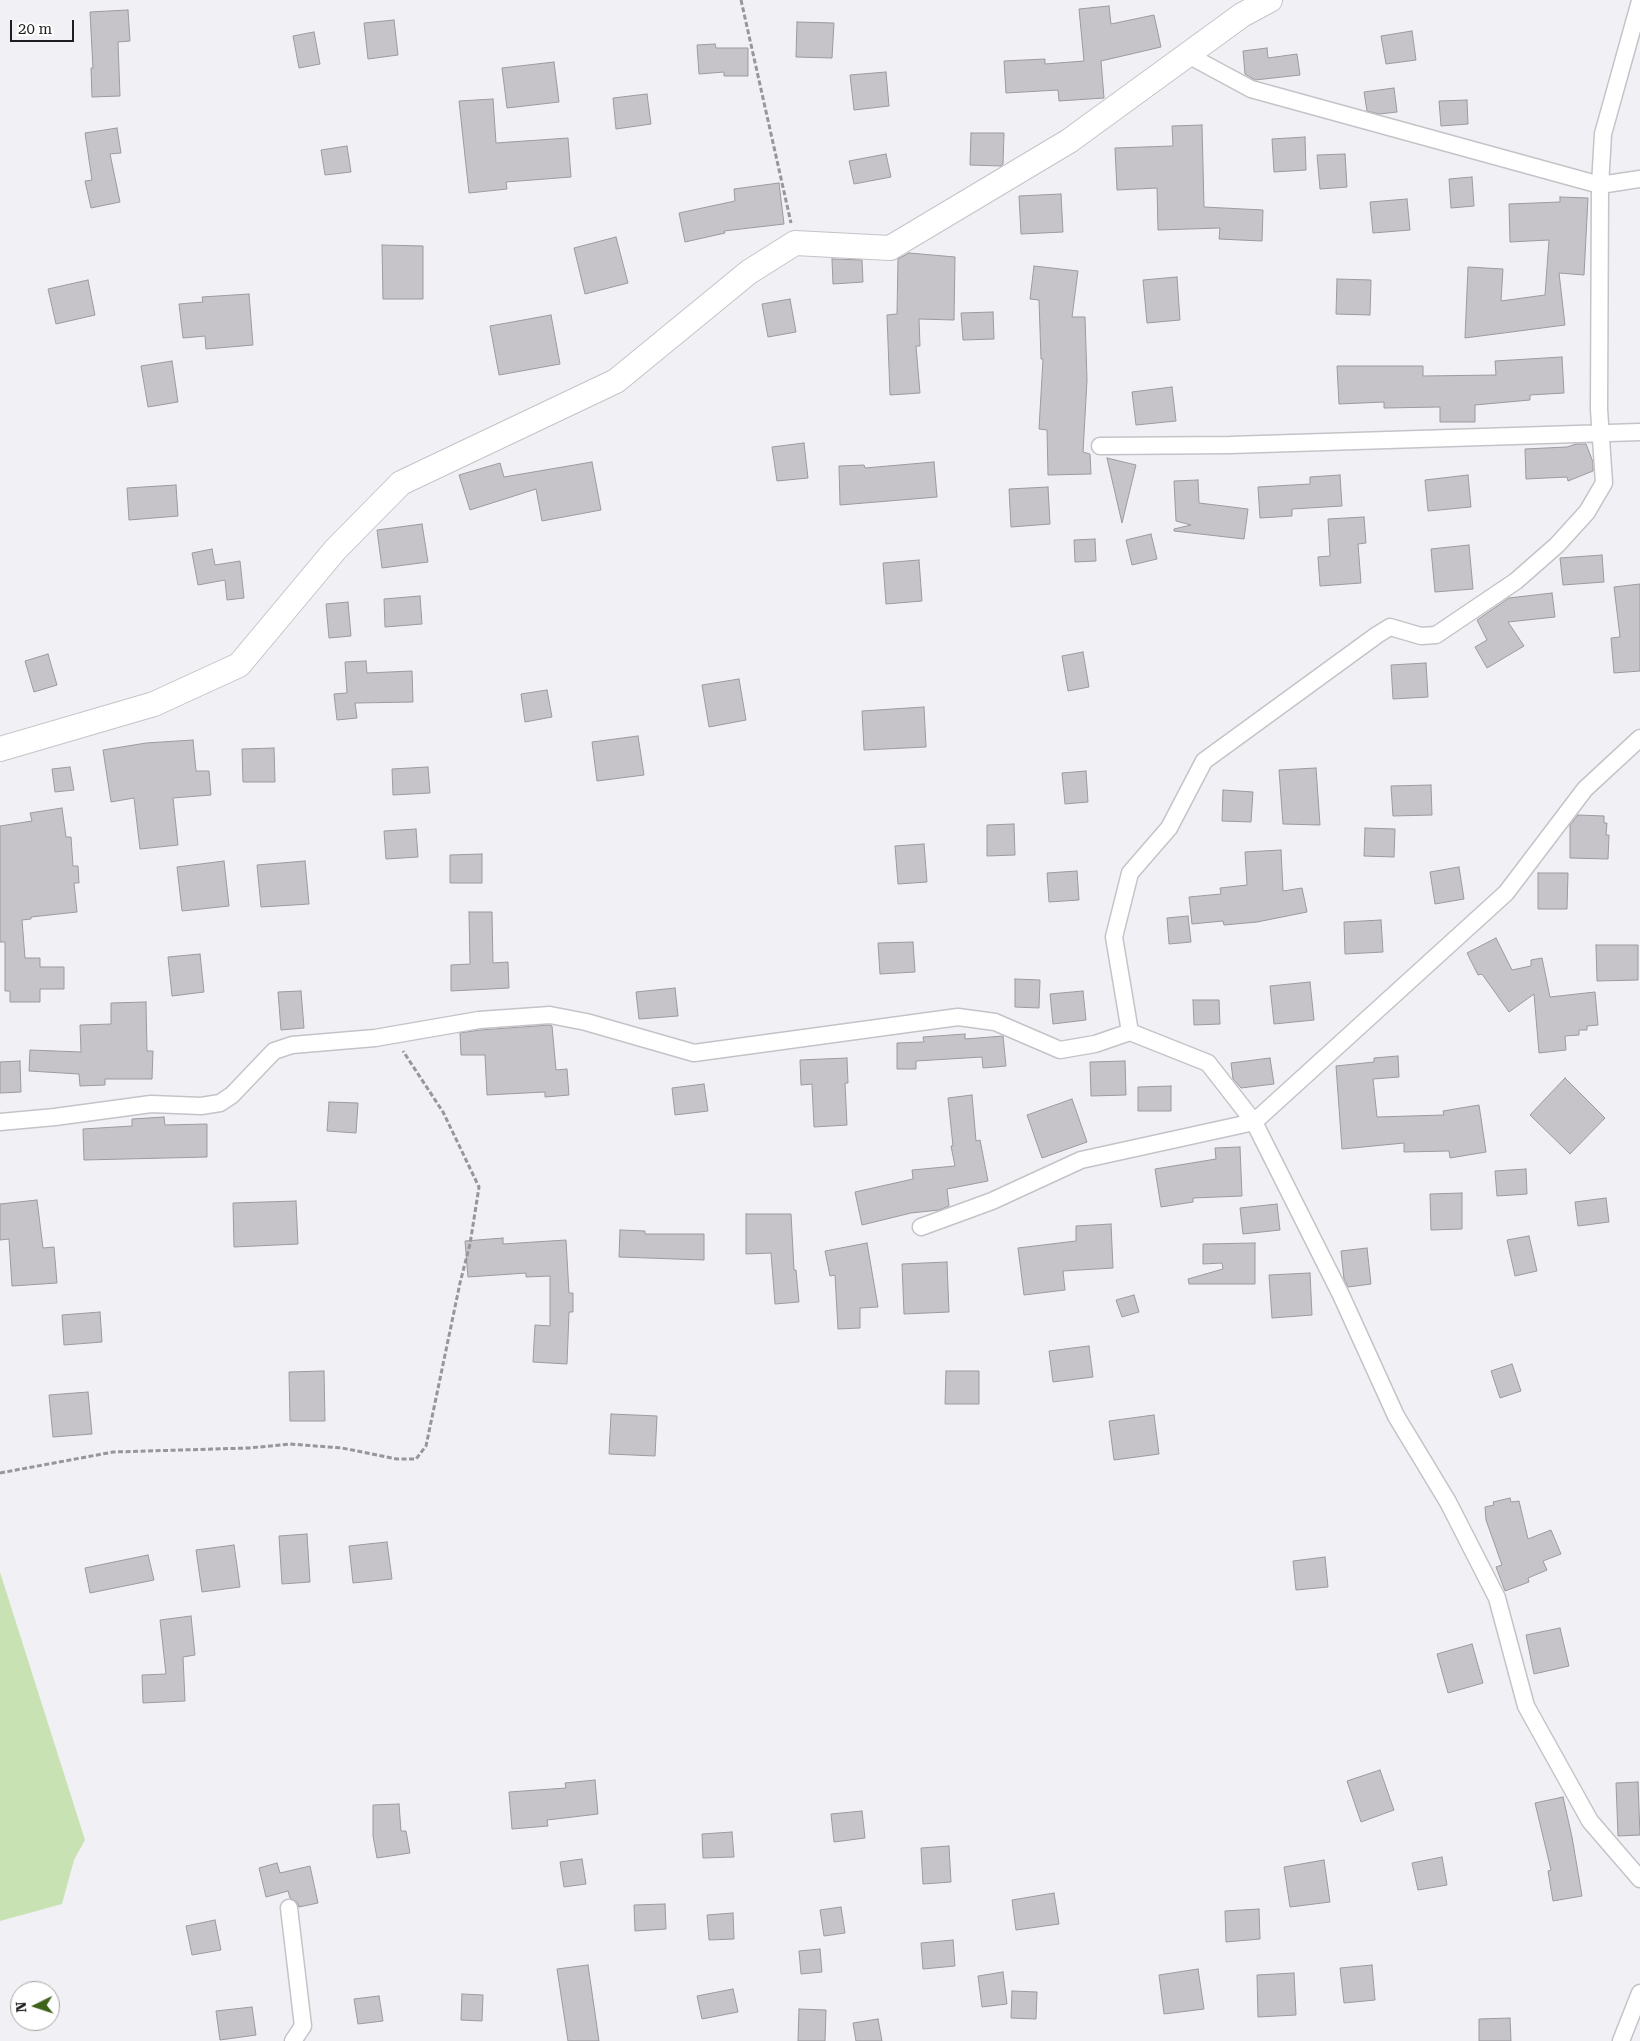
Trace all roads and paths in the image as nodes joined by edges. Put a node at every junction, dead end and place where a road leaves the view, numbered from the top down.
1 (741, 0) edge
2 (1270, 0) edge
3 (1640, 1) edge
4 (1243, 7) edge
5 (1188, 55) junction
6 (1640, 179) edge
7 (1600, 185) junction
8 (795, 243) junction
9 (1640, 432) edge
10 (1600, 433) junction
11 (1100, 446) dead end
12 (1640, 738) edge
13 (0, 749) edge
14 (1130, 1032) junction
15 (393, 1036) junction
16 (0, 1122) edge
17 (1254, 1122) junction
18 (921, 1227) dead end
19 (0, 1473) edge
20 (1640, 1878) edge
21 (289, 1908) dead end
22 (1640, 1993) edge
23 (293, 2041) edge
24 (1622, 2041) edge

1 - 8 path
2 - 4 main road
3 - 7 street
4 - 5 main road
5 - 7 street
5 - 8 main road
6 - 7 street
7 - 10 street
8 - 13 main road
9 - 10 street
10 - 11 street
10 - 14 street
12 - 17 street
14 - 15 street
14 - 17 street
15 - 16 street
15 - 19 path
17 - 18 street
17 - 20 street
21 - 23 street
22 - 24 street

